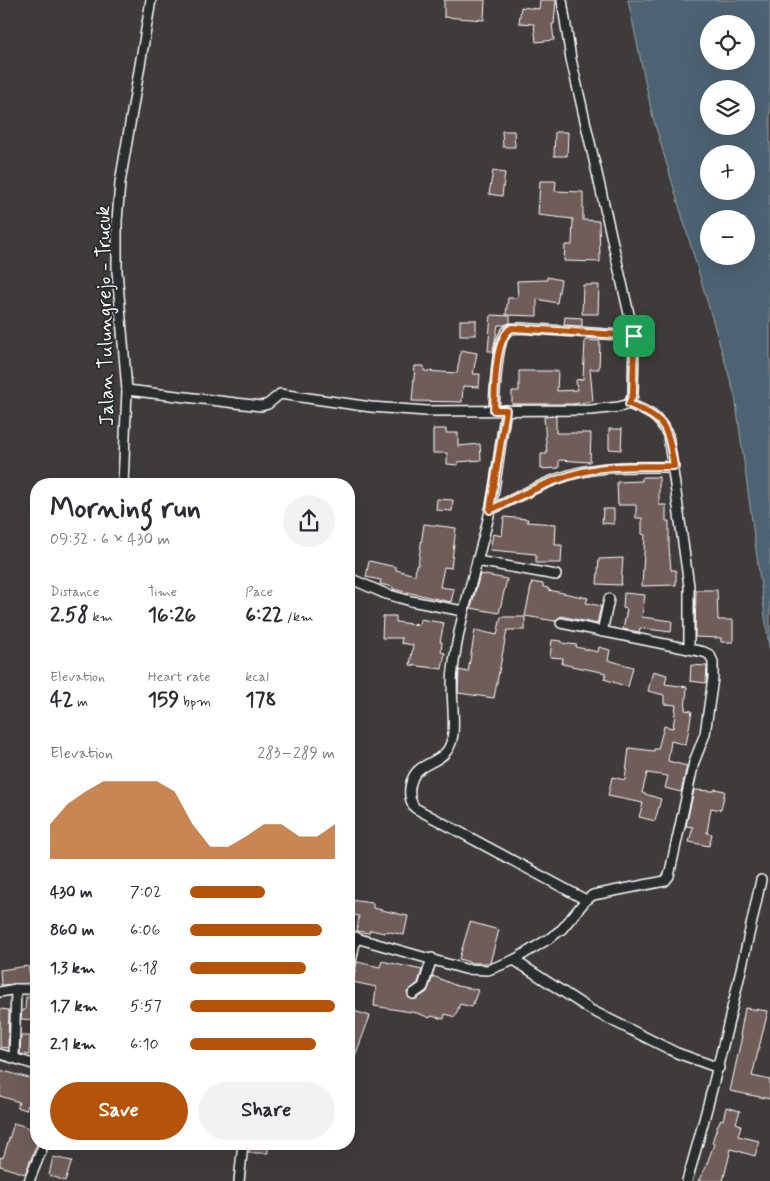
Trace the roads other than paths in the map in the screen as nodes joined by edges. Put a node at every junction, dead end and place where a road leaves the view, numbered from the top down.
1 (151, 0) edge
2 (562, 0) edge
3 (634, 336) junction
4 (127, 390) junction
5 (629, 404) junction
6 (494, 410) junction
7 (506, 410) junction
8 (674, 466) junction
9 (122, 478) edge
10 (490, 510) junction
11 (477, 561) junction
12 (556, 575) dead end
13 (355, 581) edge
14 (609, 599) dead end
15 (464, 611) junction
16 (561, 623) dead end
17 (602, 632) junction
18 (689, 649) junction
19 (761, 880) dead end
20 (586, 900) junction
21 (355, 937) edge
22 (432, 958) junction
23 (514, 960) junction
24 (16, 989) junction
25 (30, 989) edge
26 (0, 992) edge
27 (413, 994) dead end
28 (0, 1054) edge
29 (14, 1058) junction
30 (30, 1063) edge
31 (719, 1068) junction
32 (42, 1150) edge
33 (242, 1150) edge
34 (29, 1181) edge
35 (239, 1181) edge
36 (687, 1181) edge

1 - 4 street, Jalan Tulungrejo - Trucuk
2 - 3 street
3 - 5 street
3 - 6 street
4 - 6 street
4 - 9 street, Jalan Tulungrejo - Trucuk
5 - 7 street
5 - 8 street
6 - 7 street
7 - 10 street
8 - 10 street
8 - 18 street
10 - 11 street
11 - 12 street
11 - 15 street
13 - 15 street
14 - 17 street
15 - 20 street
16 - 17 street
17 - 18 street
18 - 20 street
19 - 31 street
20 - 23 street
21 - 22 street
22 - 23 street
22 - 27 street
23 - 31 street
24 - 25 street
24 - 26 street
24 - 29 street
28 - 29 street
29 - 30 street
31 - 36 street
32 - 34 street
33 - 35 street

